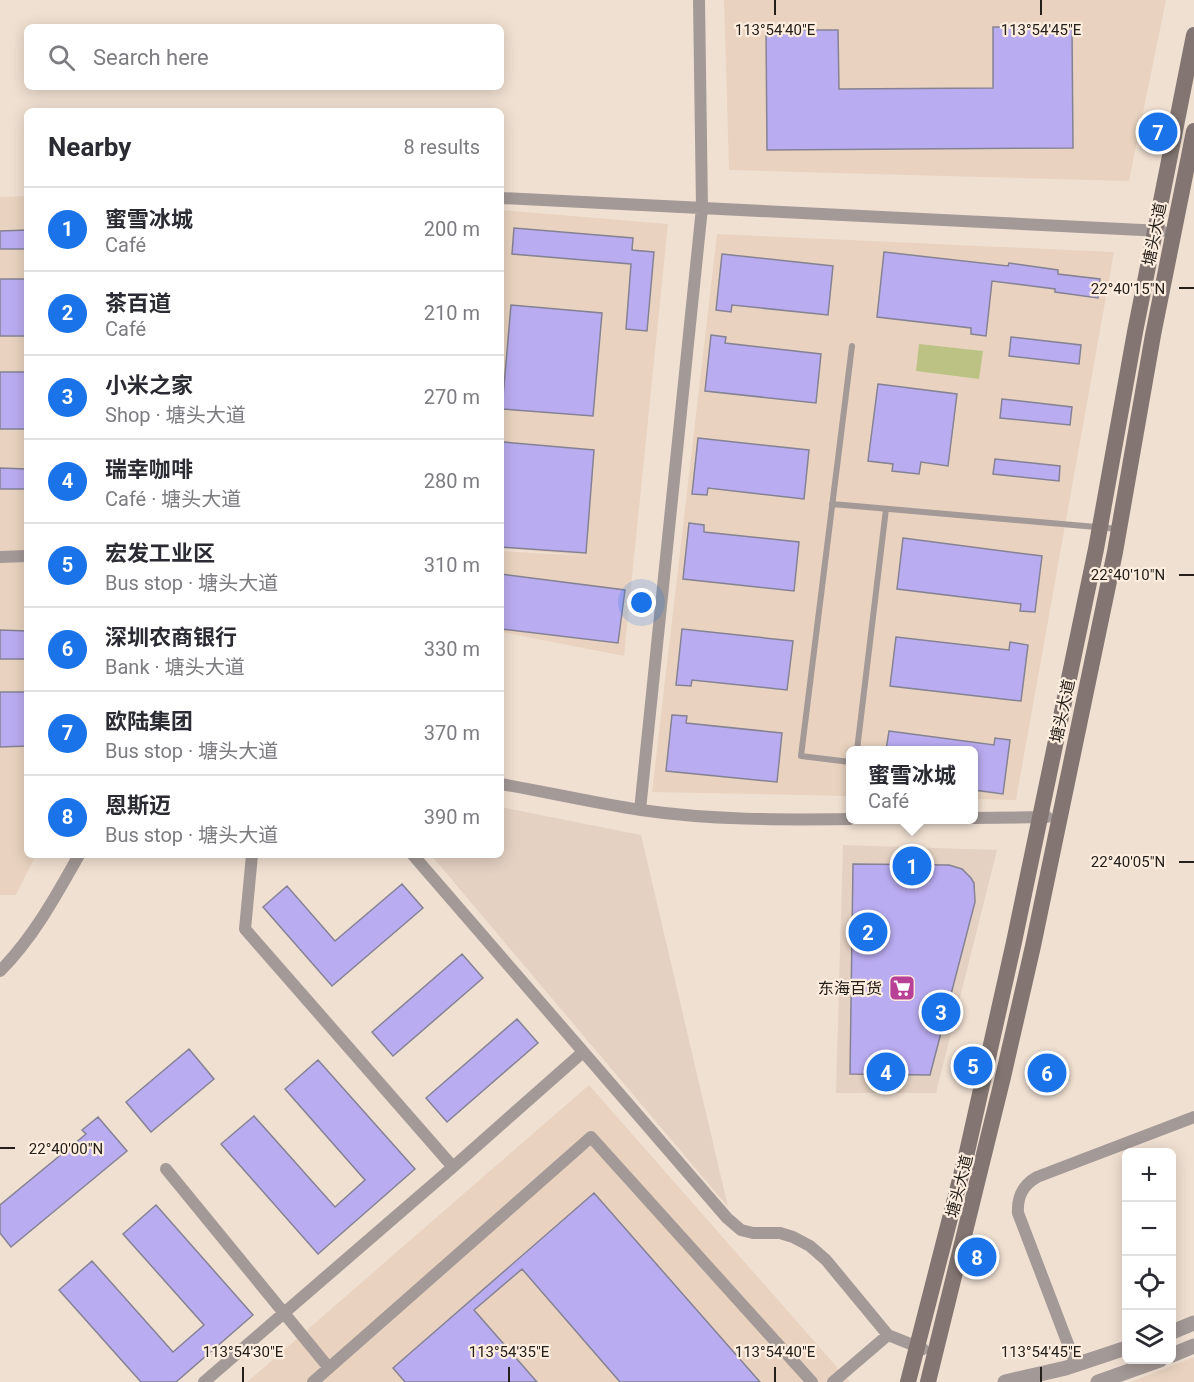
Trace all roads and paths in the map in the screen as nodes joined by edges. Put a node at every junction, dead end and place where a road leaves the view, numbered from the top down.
1 (699, 0) edge
2 (1194, 35) edge
3 (1194, 131) edge
4 (504, 198) edge
5 (702, 208) junction
6 (1155, 231) junction
7 (1174, 231) junction
8 (852, 346) dead end
9 (832, 504) junction
10 (886, 509) junction
11 (1100, 528) junction
12 (1119, 530) junction
13 (24, 556) edge
14 (0, 557) edge
15 (856, 746) edge
16 (846, 762) edge
17 (504, 785) edge
18 (640, 810) junction
19 (1040, 817) junction
20 (1060, 817) junction
21 (978, 818) edge
22 (846, 819) edge
23 (77, 858) edge
24 (252, 858) edge
25 (416, 858) edge
26 (0, 971) edge
27 (583, 1052) junction
28 (1194, 1118) edge
29 (453, 1167) junction
30 (166, 1169) dead end
31 (285, 1312) junction
32 (1194, 1323) edge
33 (1176, 1330) edge
34 (888, 1335) junction
35 (1194, 1346) edge
36 (918, 1347) junction
37 (1122, 1349) edge
38 (936, 1353) junction
39 (1176, 1353) edge
40 (1147, 1364) edge
41 (1076, 1365) junction
42 (330, 1368) junction
43 (318, 1381) edge
44 (204, 1382) edge
45 (812, 1382) edge
46 (833, 1382) edge
47 (908, 1382) edge
48 (928, 1382) edge
49 (1005, 1382) edge
50 (1098, 1382) edge

1 - 5 street
2 - 6 main road, 塘头大道
3 - 7 main road, 塘头大道
4 - 5 street
5 - 6 street
5 - 18 street
6 - 7 street
6 - 11 main road, 塘头大道
7 - 12 main road, 塘头大道
8 - 9 lane
9 - 10 lane
9 - 16 lane
10 - 11 lane
10 - 15 lane
11 - 12 lane
11 - 19 main road, 塘头大道
12 - 20 main road, 塘头大道
13 - 14 street
17 - 18 street
18 - 22 street
19 - 20 street
19 - 21 street
19 - 36 main road, 塘头大道
20 - 38 main road, 塘头大道
23 - 26 street
24 - 29 street
25 - 27 street
27 - 29 street
27 - 34 street
28 - 41 street
29 - 31 street
30 - 31 street
31 - 42 street
31 - 44 street
32 - 33 street
34 - 36 street
34 - 46 street
35 - 39 street
36 - 38 street
36 - 47 main road, 塘头大道
37 - 41 street
38 - 48 main road, 塘头大道
40 - 50 street
41 - 49 street
42 - 43 street
42 - 45 street

